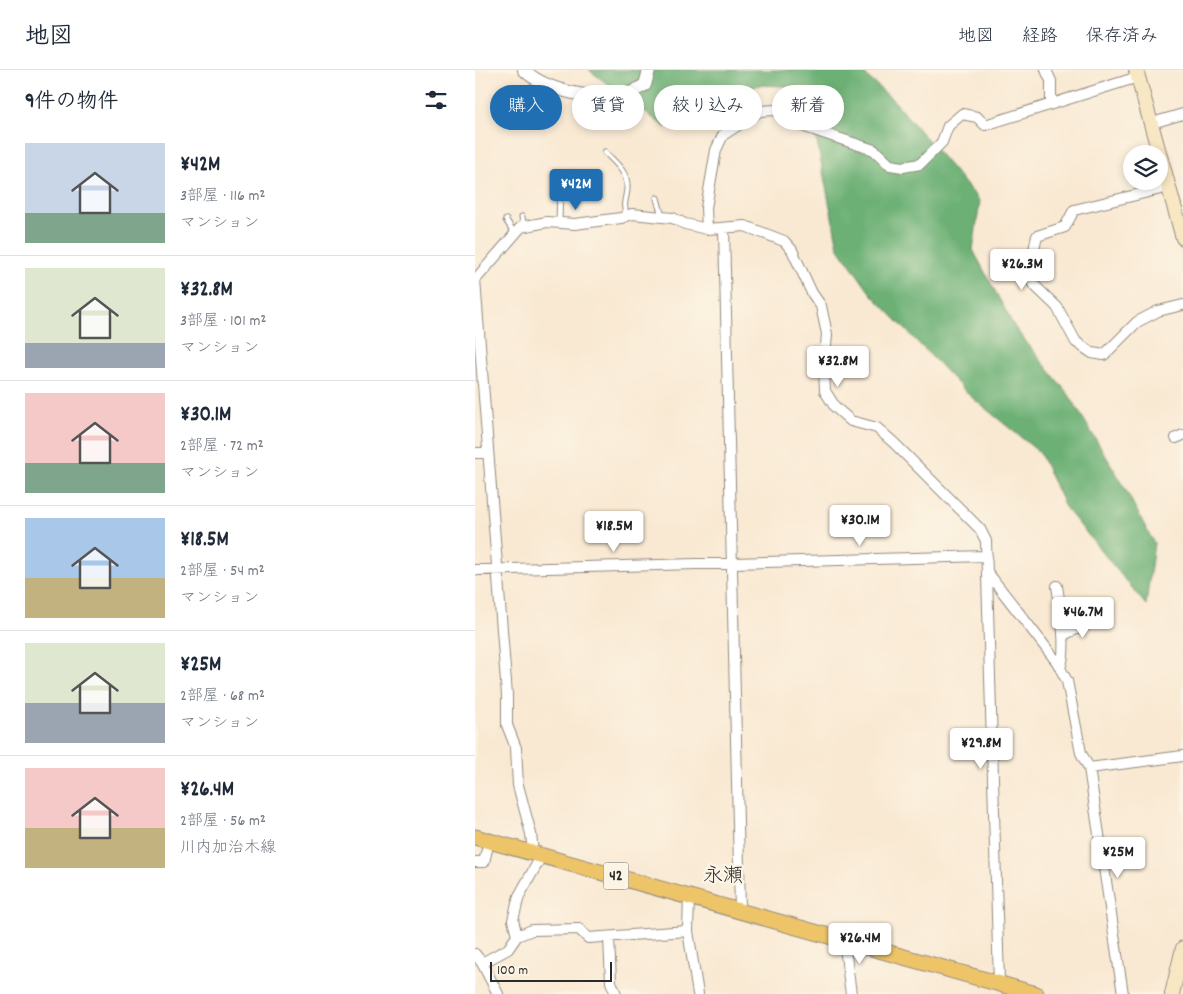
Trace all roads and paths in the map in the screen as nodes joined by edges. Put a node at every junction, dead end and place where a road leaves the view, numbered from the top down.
1 (524, 70) edge
2 (649, 70) edge
3 (1046, 70) edge
4 (1137, 74) edge
5 (1051, 104) junction
6 (1183, 114) edge
7 (1152, 123) junction
8 (605, 152) dead end
9 (560, 185) dead end
10 (1169, 187) junction
11 (657, 198) dead end
12 (627, 216) junction
13 (662, 217) junction
14 (506, 220) dead end
15 (559, 223) junction
16 (724, 228) junction
17 (707, 229) junction
18 (515, 234) junction
19 (1183, 238) edge
20 (475, 280) edge
21 (1183, 305) edge
22 (475, 453) edge
23 (488, 453) junction
24 (987, 556) junction
25 (733, 562) junction
26 (475, 570) edge
27 (496, 570) junction
28 (988, 573) junction
29 (1057, 586) dead end
30 (1093, 622) dead end
31 (1063, 635) junction
32 (1060, 668) junction
33 (1183, 756) edge
34 (1089, 768) junction
35 (482, 839) edge
36 (538, 854) junction
37 (475, 862) edge
38 (689, 897) junction
39 (740, 910) junction
40 (688, 931) junction
41 (517, 936) junction
42 (609, 938) junction
43 (844, 940) junction
44 (1183, 948) edge
45 (475, 954) edge
46 (483, 963) junction
47 (999, 984) junction
48 (498, 994) edge
49 (616, 994) edge
50 (698, 994) edge
51 (851, 994) edge
52 (1036, 994) edge
53 (1123, 994) edge
54 (1172, 994) edge

1 - 2 street
3 - 5 street
4 - 5 street
4 - 7 main road
5 - 17 street
6 - 7 street
7 - 10 main road
8 - 12 lane
9 - 15 lane
10 - 19 main road
10 - 21 street
11 - 13 lane
12 - 13 street
12 - 15 street
13 - 17 street
14 - 18 lane
15 - 18 street
16 - 17 street
16 - 24 street
16 - 25 street
18 - 20 street
20 - 23 street
22 - 23 street
23 - 27 street
24 - 25 street
24 - 28 street
25 - 27 street
25 - 39 street
26 - 27 street
27 - 36 street
28 - 32 street
28 - 47 street
29 - 31 street
30 - 31 street
31 - 32 street
32 - 34 street
33 - 34 street
34 - 53 street
35 - 36 main road, 42
35 - 37 street
36 - 38 main road, 42
36 - 41 street
38 - 39 main road, 42
38 - 40 street
39 - 43 main road, 42
40 - 42 street
40 - 50 street
41 - 42 street
41 - 46 street
42 - 49 street
43 - 47 main road, 42
43 - 51 street
44 - 54 main road
45 - 46 street
46 - 48 street
47 - 52 main road, 42

